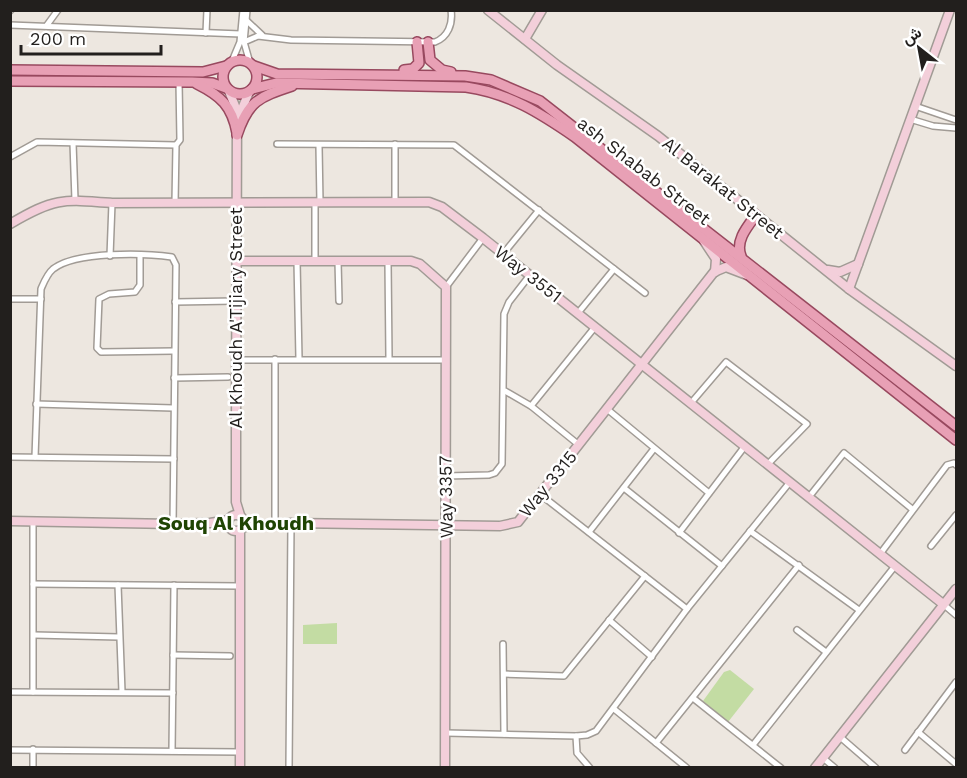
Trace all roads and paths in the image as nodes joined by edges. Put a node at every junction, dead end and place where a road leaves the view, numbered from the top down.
1 (58, 10) edge
2 (207, 10) edge
3 (245, 10) edge
4 (452, 10) edge
5 (488, 10) edge
6 (542, 10) edge
7 (950, 10) edge
8 (246, 20) junction
9 (10, 25) edge
10 (47, 25) junction
11 (206, 33) junction
12 (241, 34) junction
13 (264, 36) junction
14 (525, 39) junction
15 (244, 42) junction
16 (417, 42) junction
17 (428, 42) junction
18 (229, 63) junction
19 (252, 65) junction
20 (10, 70) edge
21 (362, 75) junction
22 (465, 76) junction
23 (10, 81) edge
24 (180, 82) junction
25 (192, 82) junction
26 (301, 83) junction
27 (227, 89) junction
28 (250, 91) junction
29 (915, 106) junction
30 (910, 119) junction
31 (957, 120) edge
32 (957, 128) edge
33 (237, 135) junction
34 (73, 143) junction
35 (277, 144) dead end
36 (395, 144) junction
37 (176, 145) junction
38 (319, 146) junction
39 (10, 158) edge
40 (75, 200) junction
41 (395, 201) junction
42 (112, 203) junction
43 (175, 203) junction
44 (317, 203) junction
45 (237, 204) junction
46 (538, 210) junction
47 (756, 215) junction
48 (10, 224) edge
49 (483, 238) junction
50 (702, 238) junction
51 (741, 238) junction
52 (725, 243) junction
53 (503, 254) junction
54 (110, 256) junction
55 (140, 256) junction
56 (741, 256) junction
57 (237, 261) junction
58 (297, 261) junction
59 (315, 261) junction
60 (338, 261) junction
61 (388, 262) junction
62 (858, 264) junction
63 (614, 269) junction
64 (825, 270) junction
65 (714, 272) junction
66 (530, 275) junction
67 (750, 276) junction
68 (446, 287) junction
69 (849, 289) junction
70 (645, 293) dead end
71 (10, 299) edge
72 (41, 299) junction
73 (235, 301) junction
74 (339, 301) dead end
75 (175, 302) junction
76 (871, 305) junction
77 (578, 313) junction
78 (595, 327) junction
79 (174, 351) junction
80 (389, 358) junction
81 (275, 359) junction
82 (299, 359) junction
83 (236, 360) junction
84 (445, 360) junction
85 (642, 364) junction
86 (957, 366) edge
87 (228, 377) dead end
88 (174, 378) junction
89 (505, 391) junction
90 (691, 403) junction
91 (36, 404) junction
92 (531, 406) junction
93 (173, 408) junction
94 (607, 410) junction
95 (957, 426) edge
96 (957, 440) edge
97 (579, 445) junction
98 (745, 446) junction
99 (653, 450) junction
100 (10, 457) edge
101 (35, 457) junction
102 (174, 459) junction
103 (955, 464) edge
104 (768, 465) junction
105 (445, 476) junction
106 (790, 482) junction
107 (624, 488) junction
108 (709, 493) junction
109 (541, 495) junction
110 (809, 497) junction
111 (912, 509) junction
112 (957, 515) edge
113 (10, 521) edge
114 (33, 521) junction
115 (236, 523) junction
116 (275, 523) junction
117 (291, 523) junction
118 (446, 523) junction
119 (173, 524) junction
120 (750, 531) junction
121 (589, 532) junction
122 (679, 533) junction
123 (931, 546) dead end
124 (880, 554) junction
125 (799, 565) junction
126 (722, 566) junction
127 (895, 566) junction
128 (645, 576) junction
129 (33, 584) junction
130 (118, 585) junction
131 (174, 585) junction
132 (239, 586) junction
133 (957, 589) edge
134 (943, 604) junction
135 (687, 609) junction
136 (859, 610) junction
137 (957, 615) edge
138 (609, 620) junction
139 (798, 630) dead end
140 (34, 634) junction
141 (119, 637) junction
142 (503, 644) dead end
143 (826, 652) junction
144 (173, 655) junction
145 (230, 656) dead end
146 (652, 657) junction
147 (504, 674) junction
148 (957, 682) edge
149 (10, 692) edge
150 (33, 692) junction
151 (122, 692) junction
152 (172, 693) junction
153 (693, 698) junction
154 (614, 709) junction
155 (918, 732) junction
156 (446, 733) junction
157 (504, 734) junction
158 (576, 736) junction
159 (840, 736) junction
160 (656, 743) junction
161 (753, 746) junction
162 (33, 749) junction
163 (10, 750) edge
164 (904, 750) dead end
165 (172, 752) junction
166 (240, 752) junction
167 (823, 758) junction
168 (957, 764) edge
169 (33, 768) edge
170 (240, 768) edge
171 (289, 768) edge
172 (445, 768) edge
173 (590, 768) edge
174 (687, 768) edge
175 (781, 768) edge
176 (815, 768) edge
177 (835, 768) edge
178 (876, 768) edge

1 - 10 street
2 - 11 street
3 - 8 street
3 - 12 street
4 - 17 street
5 - 14 street, Al Barakat Street
6 - 14 street
7 - 29 street
8 - 13 street
8 - 15 street
9 - 10 street
10 - 11 street
11 - 12 street
12 - 18 street
13 - 15 street
13 - 16 street
14 - 47 street, Al Barakat Street
15 - 19 street
16 - 17 street
16 - 21 main road
17 - 22 main road
18 - 19 main road
18 - 20 main road
18 - 27 main road
19 - 21 main road, ash Shabab Street
19 - 28 main road
21 - 22 main road, ash Shabab Street
22 - 52 main road, ash Shabab Street
23 - 24 main road
24 - 25 main road
24 - 37 street
25 - 27 main road
25 - 33 main road
26 - 28 main road, ash Shabab Street
26 - 33 main road
26 - 50 main road, ash Shabab Street
27 - 28 main road
27 - 33 street, Al Khoudh A'Tijiary Street
28 - 33 street, Al Khoudh A'Tijiary Street
29 - 30 street
29 - 31 street
30 - 32 street
30 - 62 street
33 - 45 street, Al Khoudh A'Tijiary Street
34 - 37 street
34 - 39 street
34 - 40 street
35 - 38 street
36 - 38 street
36 - 41 street
36 - 46 street
37 - 43 street
38 - 44 street
40 - 42 street, Way 3551
40 - 48 street, Way 3551
41 - 44 street, Way 3551
41 - 49 street, Way 3551
42 - 43 street, Way 3551
42 - 54 street
43 - 45 street, Way 3551
44 - 45 street, Way 3551
44 - 59 street
45 - 57 street, Al Khoudh A'Tijiary Street
46 - 53 street
46 - 63 street
47 - 51 main road
47 - 64 street, Al Barakat Street
49 - 53 street, Way 3551
49 - 68 street
50 - 65 street
50 - 67 main road, ash Shabab Street
51 - 52 main road
51 - 56 main road
52 - 56 main road, ash Shabab Street
53 - 66 street, Way 3551
54 - 55 street
54 - 72 street
55 - 75 street
55 - 79 street
56 - 95 main road, ash Shabab Street
57 - 58 street
57 - 73 street, Al Khoudh A'Tijiary Street
58 - 59 street
58 - 82 street
59 - 60 street
60 - 61 street
60 - 74 street
61 - 68 street
61 - 80 street
62 - 64 street
62 - 69 street
62 - 76 street
63 - 70 street
63 - 77 street
64 - 69 street, Al Barakat Street
65 - 67 street
65 - 85 street, Way 3315
66 - 77 street, Way 3551
66 - 89 street
67 - 96 main road, ash Shabab Street
68 - 84 street, Way 3357
69 - 76 street, Al Barakat Street
71 - 72 street
72 - 91 street
73 - 75 street
73 - 83 street, Al Khoudh A'Tijiary Street
75 - 79 street
76 - 86 street, Al Barakat Street
77 - 78 street, Way 3551
78 - 85 street, Way 3551
78 - 92 street
79 - 88 street
80 - 82 street
80 - 84 street
81 - 82 street
81 - 83 street
81 - 116 street
83 - 115 street, Al Khoudh A'Tijiary Street
84 - 105 street, Way 3357
85 - 90 street, Way 3551
85 - 94 street, Way 3315
87 - 88 street
88 - 93 street
89 - 92 street
89 - 105 street
90 - 98 street, Way 3551
90 - 104 street
91 - 93 street
91 - 101 street
92 - 97 street
93 - 102 street
94 - 97 street, Way 3315
94 - 99 street
97 - 109 street, Way 3315
98 - 104 street, Way 3551
98 - 108 street
99 - 107 street
99 - 108 street
100 - 101 street
101 - 102 street
102 - 119 street
103 - 111 street
104 - 106 street, Way 3551
105 - 118 street, Way 3357
106 - 110 street, Way 3551
106 - 120 street
107 - 121 street
107 - 122 street
108 - 122 street
109 - 118 street, Way 3315
109 - 121 street
110 - 111 street
110 - 124 street, Way 3551
111 - 124 street
112 - 123 street
113 - 114 street, Way 3315
114 - 119 street, Way 3315
114 - 129 street
115 - 116 street, Way 3315
115 - 119 street, Way 3315
115 - 132 street
116 - 117 street, Way 3315
117 - 118 street, Way 3315
117 - 171 street
118 - 156 street, Way 3357
120 - 125 street
120 - 126 street
121 - 128 street
122 - 126 street
124 - 127 street, Way 3551
125 - 136 street
125 - 153 street
126 - 135 street
127 - 134 street, Way 3551
127 - 136 street
128 - 135 street
128 - 138 street
129 - 130 street
129 - 140 street
130 - 131 street
130 - 141 street
131 - 132 street
131 - 144 street
132 - 166 street
133 - 134 street
134 - 137 street, Way 3551
134 - 159 street
135 - 146 street
136 - 143 street
138 - 146 street
138 - 147 street
139 - 143 street
140 - 141 street
140 - 150 street
141 - 151 street
142 - 147 street
143 - 161 street
144 - 145 street
144 - 152 street
146 - 154 street
147 - 157 street
148 - 155 street
149 - 150 street
150 - 151 street
151 - 152 street
152 - 165 street
153 - 160 street
153 - 161 street
154 - 158 street
154 - 160 street
155 - 164 street
155 - 168 street
156 - 157 street
156 - 172 street, Way 3357
157 - 158 street
158 - 173 street
159 - 167 street
159 - 178 street
160 - 174 street
161 - 175 street
162 - 163 street
162 - 165 street
162 - 169 street
165 - 166 street
166 - 170 street
167 - 176 street
167 - 177 street

